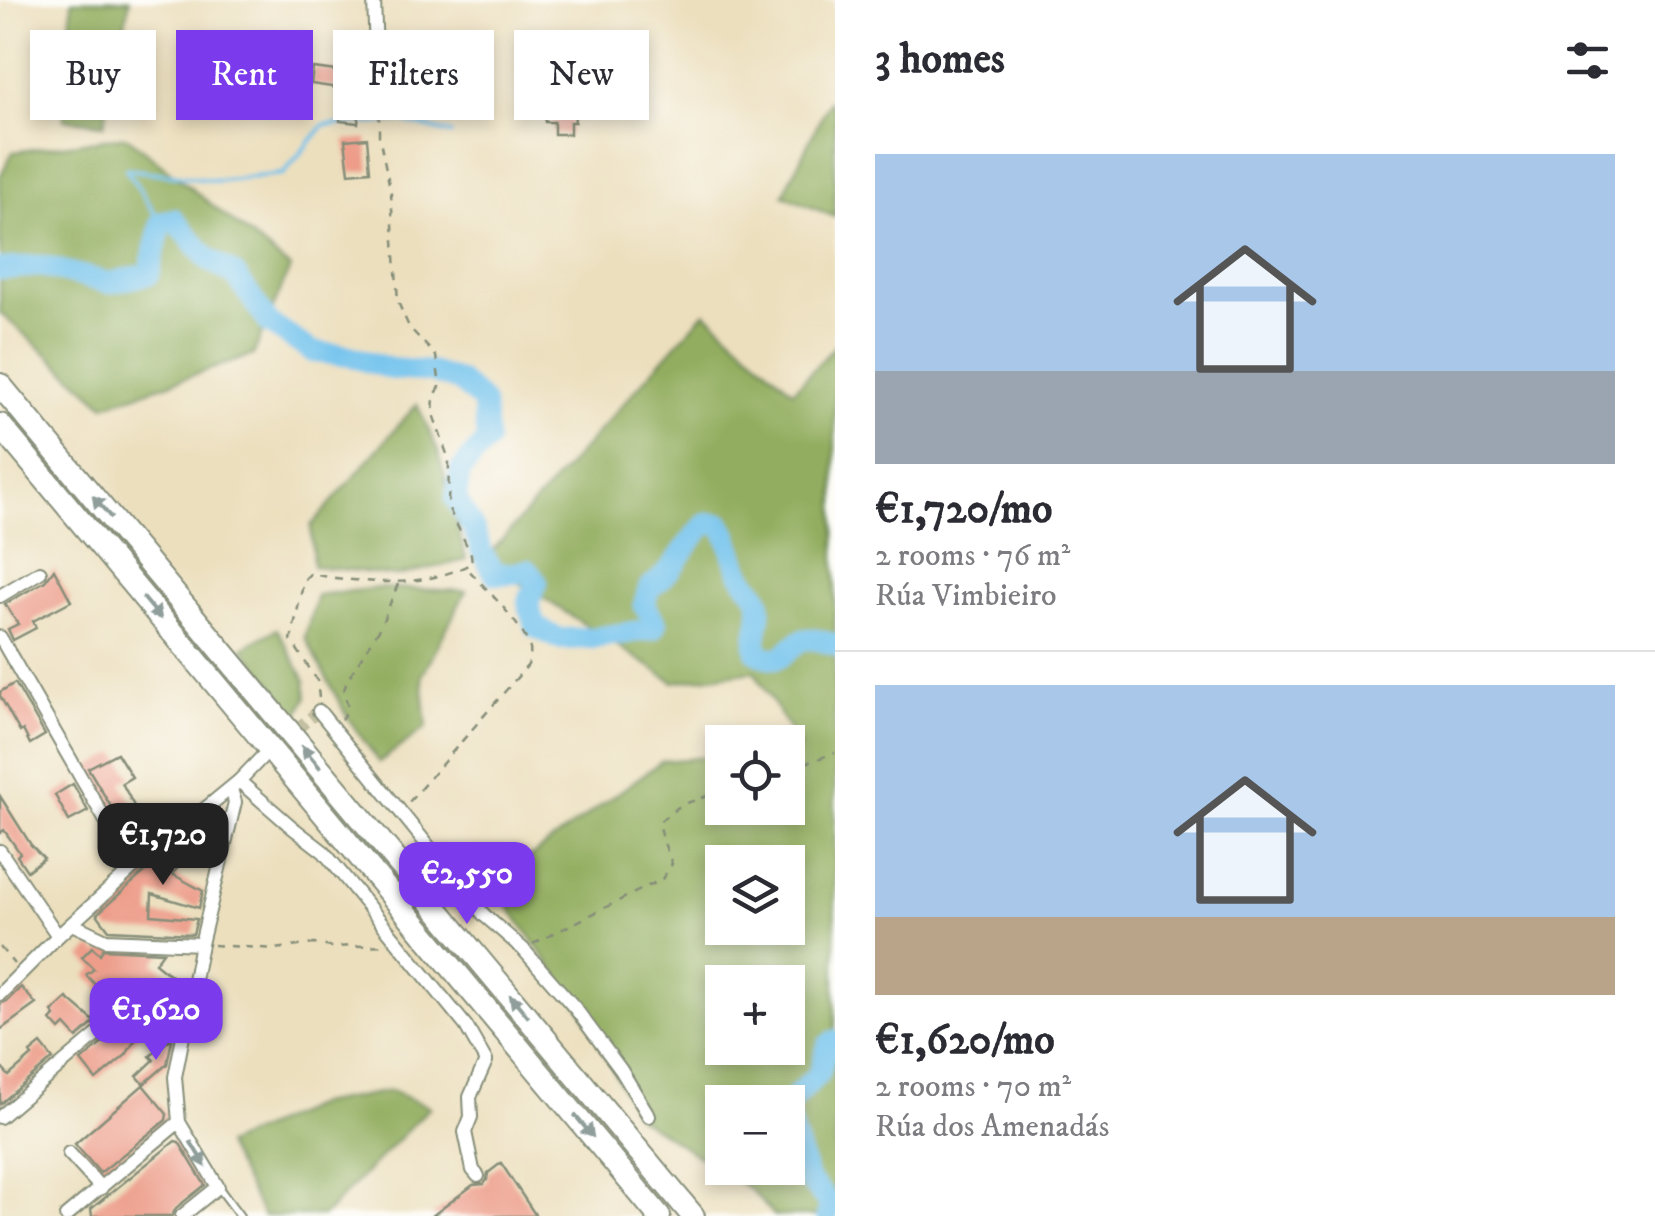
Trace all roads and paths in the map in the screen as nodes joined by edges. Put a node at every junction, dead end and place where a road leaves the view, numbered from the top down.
1 (374, 0) edge
2 (375, 30) edge
3 (378, 120) edge
4 (0, 384) edge
5 (0, 425) edge
6 (465, 566) junction
7 (40, 572) dead end
8 (398, 583) junction
9 (0, 596) edge
10 (0, 637) edge
11 (319, 711) joint
12 (332, 727) junction
13 (835, 753) edge
14 (262, 757) tunnel mouth
15 (805, 763) edge
16 (235, 785) junction
17 (705, 797) edge
18 (401, 812) junction
19 (1, 854) edge
20 (133, 868) junction
21 (72, 924) junction
22 (58, 936) junction
23 (201, 944) junction
24 (0, 947) edge
25 (523, 949) junction
26 (405, 950) junction
27 (22, 972) junction
28 (0, 994) edge
29 (131, 1006) dead end
30 (548, 1041) junction
31 (649, 1116) dead end
32 (0, 1117) edge
33 (179, 1122) junction
34 (69, 1153) dead end
35 (478, 1176) dead end
36 (218, 1187) junction
37 (101, 1188) junction
38 (71, 1214) edge
39 (182, 1216) edge
40 (240, 1216) edge
41 (656, 1216) edge
42 (692, 1216) edge
43 (714, 1216) edge

1 - 2 street
3 - 6 path
30 -> 4 highway
5 -> 41 highway
6 - 8 path
6 - 18 path
7 - 9 street
8 - 11 path
8 - 12 path
10 - 20 street
11 - 12 street
12 - 18 street
13 - 15 path
14 - 16 street
16 - 20 street
16 - 23 street
16 - 26 street
17 - 25 path
18 - 25 street
19 - 22 street
20 - 21 street
21 - 22 street
21 - 23 street
22 - 27 street
23 - 26 path
23 - 33 street
24 - 27 path
25 - 31 street
26 - 35 street
27 - 28 street
29 - 32 street
30 - 42 highway
30 - 43 highway
33 -> 36 street
33 - 37 street
34 - 37 street
36 - 39 street
36 - 40 lane
37 - 38 street

